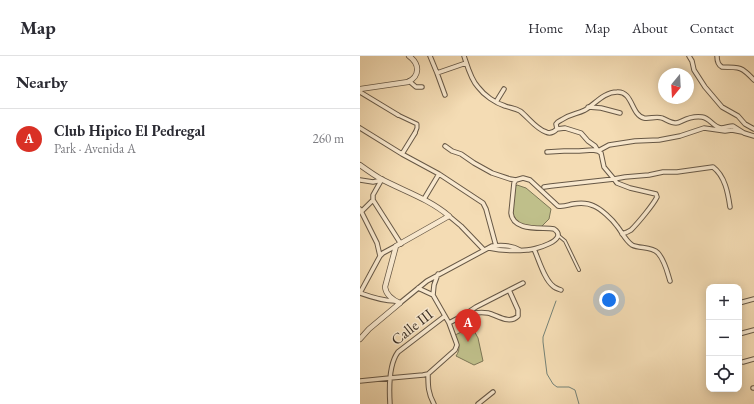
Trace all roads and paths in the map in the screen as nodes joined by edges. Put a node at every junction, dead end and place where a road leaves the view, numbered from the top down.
1 (430, 56) edge
2 (465, 56) edge
3 (689, 56) edge
4 (717, 56) edge
5 (412, 57) edge
6 (466, 63) junction
7 (437, 73) junction
8 (754, 80) edge
9 (409, 81) junction
10 (422, 87) dead end
11 (360, 89) edge
12 (504, 89) dead end
13 (360, 92) edge
14 (445, 94) dead end
15 (496, 102) junction
16 (588, 107) junction
17 (620, 113) dead end
18 (398, 115) joint
19 (360, 128) edge
20 (557, 129) junction
21 (754, 129) edge
22 (415, 133) joint
23 (744, 133) junction
24 (754, 136) edge
25 (445, 146) dead end
26 (598, 151) junction
27 (547, 152) dead end
28 (402, 154) junction
29 (360, 165) edge
30 (439, 174) junction
31 (614, 179) junction
32 (360, 180) edge
33 (382, 180) junction
34 (516, 180) junction
35 (544, 187) dead end
36 (424, 199) junction
37 (372, 200) junction
38 (730, 207) dead end
39 (360, 211) edge
40 (449, 216) junction
41 (622, 234) junction
42 (559, 236) junction
43 (399, 245) junction
44 (496, 246) junction
45 (489, 248) junction
46 (534, 249) junction
47 (484, 250) junction
48 (520, 250) junction
49 (380, 256) junction
50 (579, 270) dead end
51 (438, 274) junction
52 (670, 281) dead end
53 (523, 283) dead end
54 (418, 288) junction
55 (509, 290) junction
56 (561, 290) dead end
57 (360, 293) edge
58 (433, 295) junction
59 (754, 299) edge
60 (395, 301) junction
61 (742, 302) edge
62 (400, 303) junction
63 (464, 315) junction
64 (445, 316) junction
65 (449, 323) junction
66 (754, 330) edge
67 (742, 333) edge
68 (360, 339) edge
69 (754, 359) edge
70 (743, 362) dead end
71 (428, 374) junction
72 (390, 378) junction
73 (360, 381) edge
74 (493, 392) dead end
75 (390, 404) edge
76 (434, 404) edge
77 (478, 404) edge

1 - 7 street
2 - 6 street
3 - 21 street
4 - 8 street
5 - 9 street
6 - 7 street
6 - 15 street
7 - 14 street
9 - 10 street
9 - 11 street
12 - 15 street
13 - 18 street
15 - 20 street
16 - 17 street
16 - 20 street
16 - 23 street
18 - 22 street
19 - 28 street
20 - 26 street
22 - 28 street
23 - 24 street
23 - 26 street
25 - 34 street
26 - 27 street
26 - 31 street
28 - 30 street
29 - 33 street
30 - 36 street
30 - 44 street
31 - 35 street
31 - 38 street
31 - 41 street
32 - 33 street
33 - 36 street
33 - 37 street
34 - 41 street
34 - 42 street
36 - 40 street
37 - 39 street
37 - 43 street
39 - 49 street
40 - 43 street
40 - 47 street
41 - 52 street
42 - 46 street
42 - 50 lane
43 - 49 street
43 - 60 street
44 - 45 street
44 - 48 street
45 - 47 street
45 - 48 street
46 - 48 street
46 - 56 street
47 - 51 street
49 - 57 street
51 - 54 street
51 - 58 street
53 - 55 street
54 - 58 street
54 - 62 street
55 - 63 street
55 - 63 street
57 - 60 street
58 - 64 street
59 - 61 street
60 - 62 street
62 - 68 street
63 - 65 street
64 - 65 street
64 - 72 street, Calle III
65 - 71 street
66 - 67 street
69 - 70 street
71 - 72 street
71 - 76 street
72 - 73 street
72 - 75 street, Calle III
74 - 77 street

